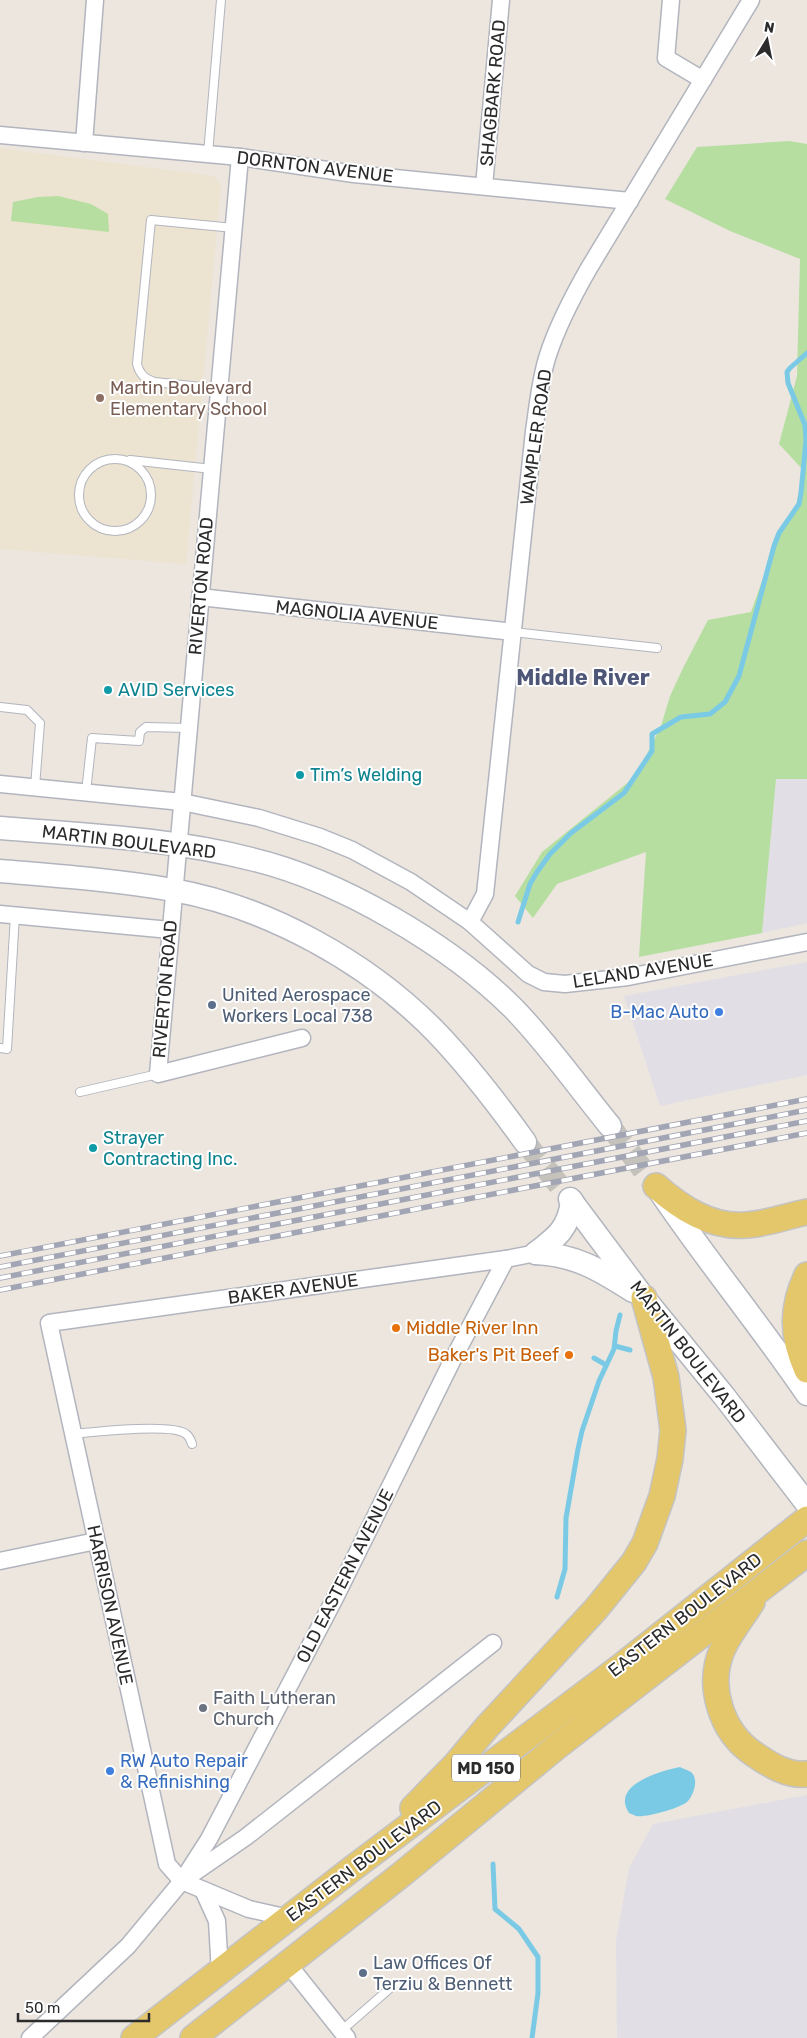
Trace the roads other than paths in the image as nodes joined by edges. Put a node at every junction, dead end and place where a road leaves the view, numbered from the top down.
1 (95, 0) edge
2 (221, 0) edge
3 (501, 0) edge
4 (671, 0) edge
5 (750, 0) edge
6 (703, 80) junction
7 (0, 134) edge
8 (84, 143) junction
9 (208, 154) junction
10 (240, 158) junction
11 (484, 186) junction
12 (630, 201) junction
13 (234, 228) junction
14 (219, 389) junction
15 (126, 460) junction
16 (212, 469) junction
17 (200, 597) junction
18 (513, 632) junction
19 (657, 648) dead end
20 (0, 707) edge
21 (189, 728) junction
22 (0, 784) edge
23 (35, 787) junction
24 (86, 792) junction
25 (182, 802) junction
26 (0, 828) edge
27 (178, 844) junction
28 (0, 870) edge
29 (174, 890) junction
30 (8, 915) edge
31 (470, 922) junction
32 (170, 930) junction
33 (807, 942) edge
34 (302, 1038) dead end
35 (0, 1048) edge
36 (158, 1074) junction
37 (80, 1092) dead end
38 (610, 1126) tunnel mouth
39 (525, 1142) tunnel mouth
40 (655, 1184) joint
41 (807, 1212) edge
42 (536, 1253) junction
43 (506, 1259) junction
44 (807, 1275) edge
45 (644, 1298) junction
46 (49, 1323) joint
47 (807, 1370) edge
48 (807, 1394) edge
49 (73, 1434) junction
50 (192, 1444) dead end
51 (807, 1504) edge
52 (799, 1525) edge
53 (96, 1541) junction
54 (807, 1553) edge
55 (0, 1561) edge
56 (763, 1586) junction
57 (494, 1643) dead end
58 (807, 1774) edge
59 (353, 1868) junction
60 (182, 1882) junction
61 (203, 1890) junction
62 (289, 1918) junction
63 (288, 1964) junction
64 (220, 1973) junction
65 (396, 1984) dead end
66 (344, 2034) edge
67 (30, 2038) edge
68 (134, 2038) edge
69 (193, 2038) edge

1 - 8 street
2 - 9 lane
3 - 11 street, SHAGBARK ROAD
4 - 6 street
5 - 6 street, WAMPLER ROAD
6 - 12 street, WAMPLER ROAD
7 - 8 street, DORNTON AVENUE
8 - 9 street, DORNTON AVENUE
9 - 10 street, DORNTON AVENUE
10 - 11 street, DORNTON AVENUE
10 - 13 street, RIVERTON ROAD
11 - 12 street, DORNTON AVENUE
12 - 18 street, WAMPLER ROAD
13 - 14 street, RIVERTON ROAD
13 - 14 lane
14 - 16 street, RIVERTON ROAD
15 - 15 lane
15 - 16 lane
16 - 17 street, RIVERTON ROAD
17 - 18 street, MAGNOLIA AVENUE
17 - 21 street, RIVERTON ROAD
18 - 19 lane
18 - 31 street, WAMPLER ROAD
20 - 23 lane
21 - 24 lane
21 - 25 street, RIVERTON ROAD
22 - 23 street
23 - 24 street
24 - 25 street
25 - 27 street, RIVERTON ROAD
25 - 31 street, LELAND AVENUE
26 - 27 main road, MARTIN BOULEVARD
27 - 29 street, RIVERTON ROAD
27 - 38 main road, MARTIN BOULEVARD
28 - 29 main road
29 - 32 street, RIVERTON ROAD
29 - 39 main road
30 - 32 street
30 - 35 lane
31 - 33 street, LELAND AVENUE
32 - 36 street, RIVERTON ROAD
34 - 36 street
36 - 37 lane
40 - 41 main road
40 - 48 main road
42 - 43 street, BAKER AVENUE
42 - 45 main road
42 - 45 main road, MARTIN BOULEVARD
43 - 46 street, BAKER AVENUE
43 - 60 street, OLD EASTERN AVENUE
44 - 47 main road
45 - 51 main road, MARTIN BOULEVARD
45 - 59 main road
46 - 49 street, HARRISON AVENUE
49 - 50 lane
49 - 53 street, HARRISON AVENUE
52 - 59 main road, EASTERN BOULEVARD / MD 150
53 - 55 street
53 - 60 street, HARRISON AVENUE
54 - 56 main road, EASTERN BOULEVARD / MD 150
56 - 58 main road
56 - 63 main road, EASTERN BOULEVARD / MD 150
57 - 60 street
59 - 62 main road, EASTERN BOULEVARD / MD 150
60 - 61 street
60 - 67 street, OLD EASTERN AVENUE
61 - 62 street
61 - 64 street
62 - 64 main road, EASTERN BOULEVARD / MD 150
63 - 66 street
63 - 69 main road, EASTERN BOULEVARD / MD 150
64 - 68 main road, EASTERN BOULEVARD / MD 150
65 - 66 lane

